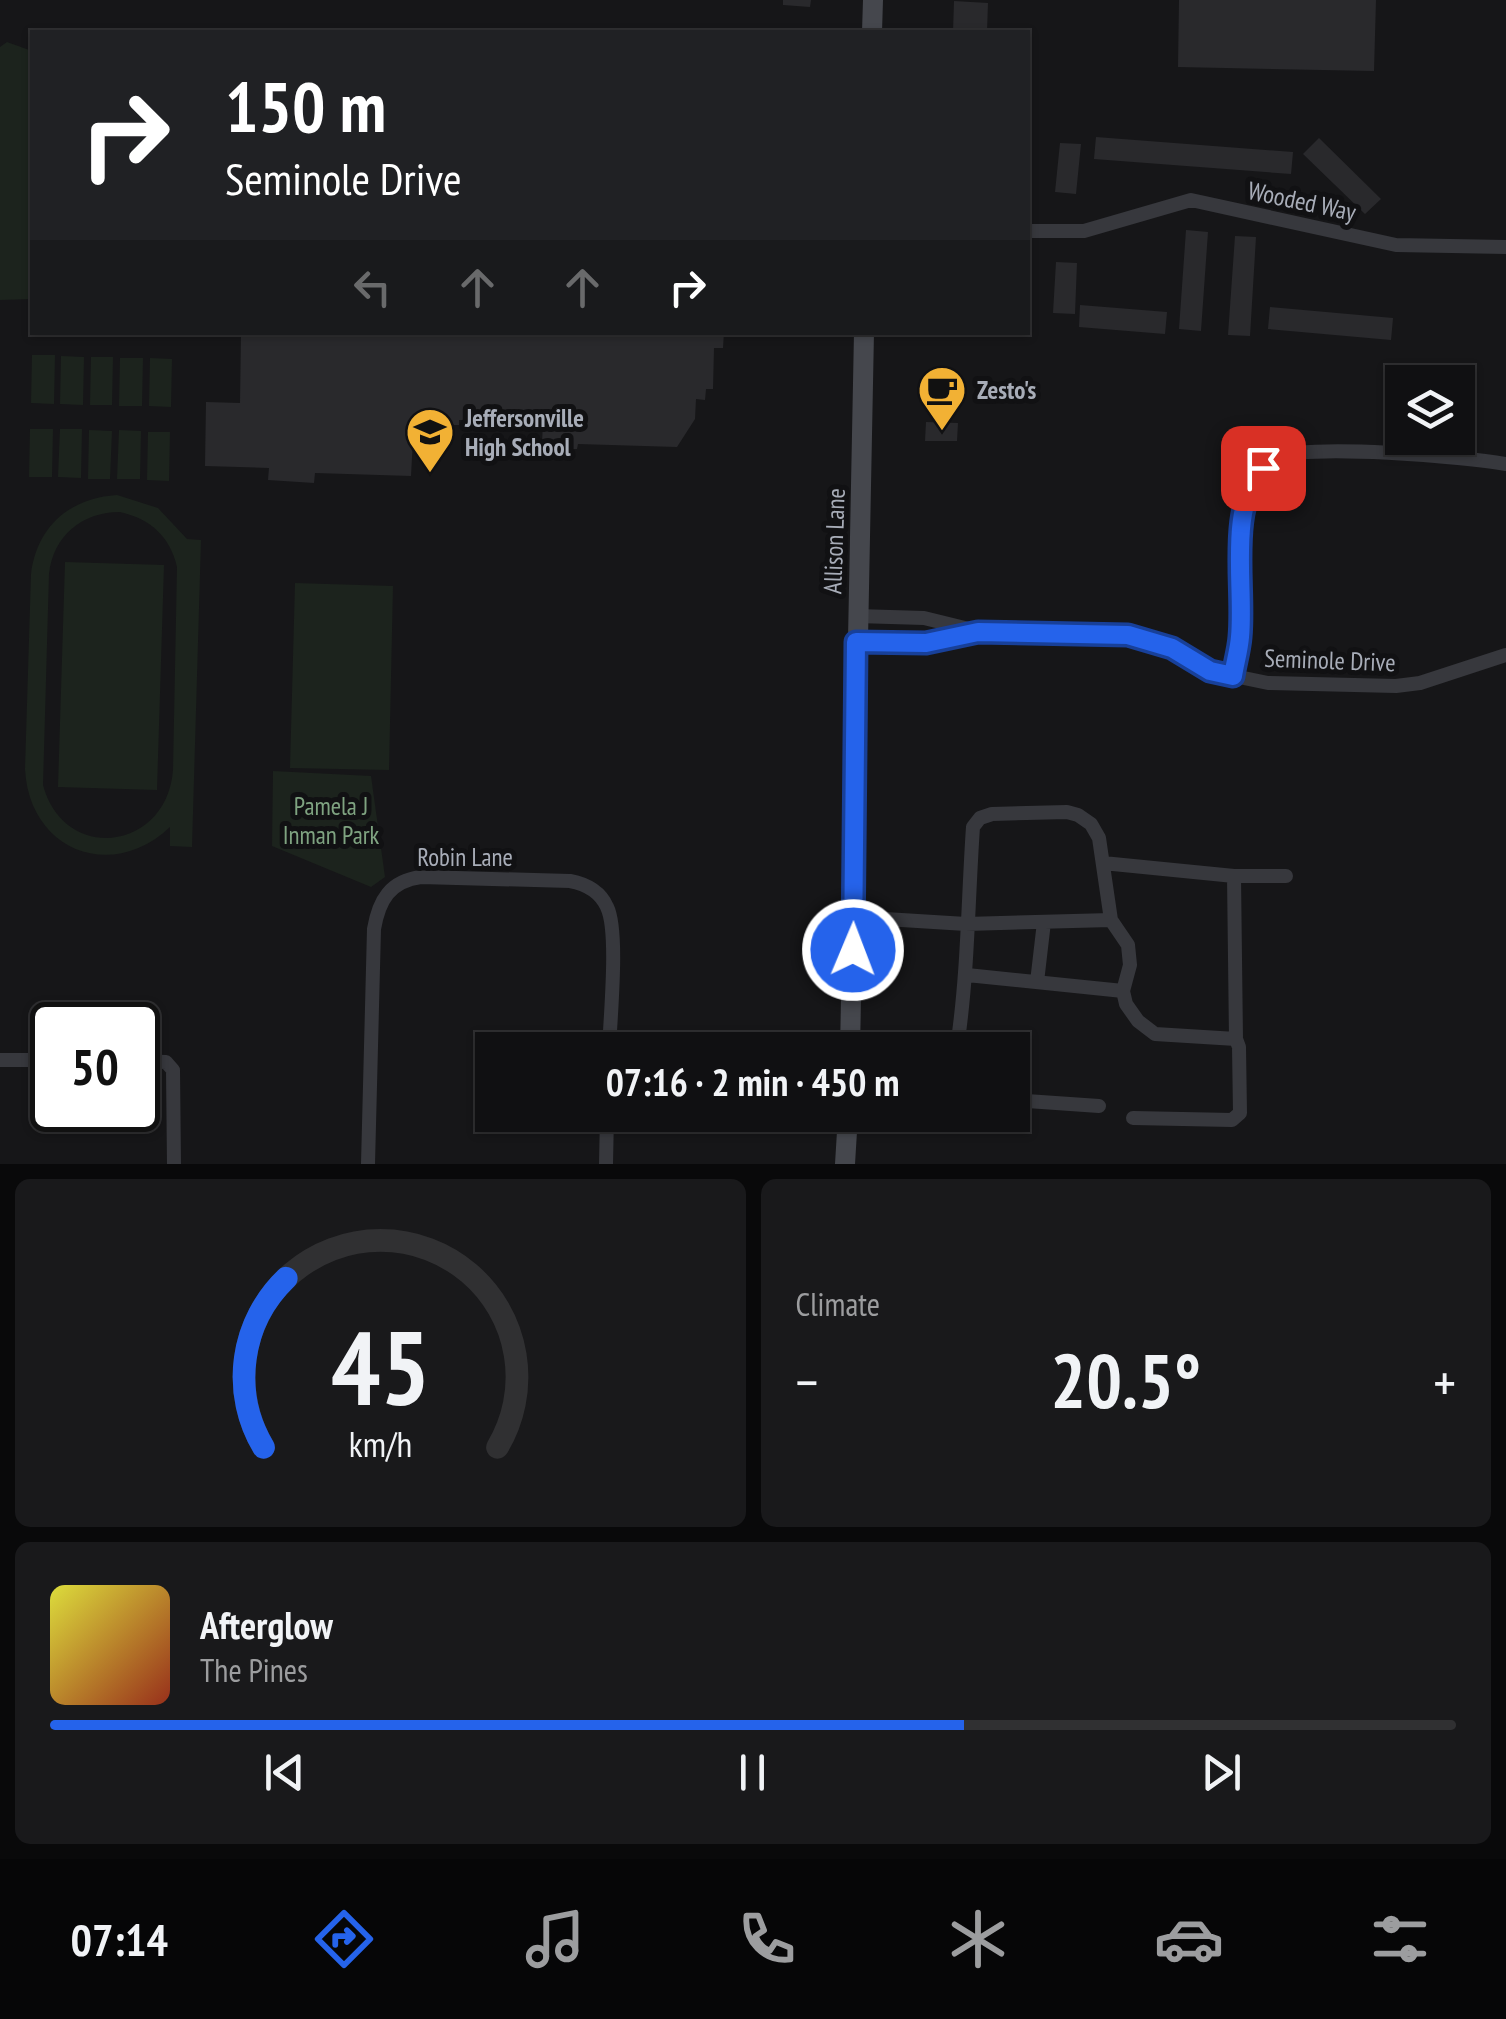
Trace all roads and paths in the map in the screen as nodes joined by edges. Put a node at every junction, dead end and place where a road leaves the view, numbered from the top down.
1 (874, 0) edge
2 (872, 30) edge
3 (1030, 231) edge
4 (1506, 247) edge
5 (864, 335) edge
6 (1506, 464) edge
7 (857, 616) junction
8 (978, 632) junction
9 (856, 642) junction
10 (1506, 655) edge
11 (1233, 676) junction
12 (1103, 863) junction
13 (1234, 876) junction
14 (1286, 876) dead end
15 (854, 917) junction
16 (1111, 920) junction
17 (1044, 922) junction
18 (966, 924) junction
19 (968, 975) junction
20 (1037, 982) junction
21 (1123, 991) junction
22 (609, 1032) edge
23 (851, 1032) edge
24 (959, 1032) edge
25 (1236, 1039) junction
26 (0, 1060) edge
27 (30, 1060) edge
28 (160, 1062) edge
29 (1030, 1101) edge
30 (1099, 1106) dead end
31 (1134, 1118) dead end
32 (607, 1132) edge
33 (847, 1132) edge
34 (174, 1164) edge
35 (368, 1164) edge
36 (606, 1164) edge
37 (845, 1164) edge

1 - 2 main road
3 - 4 street, Wooded Way
5 - 7 main road, Allison Lane
6 - 11 street
7 - 8 street, Seminole Drive
7 - 9 main road, Allison Lane
8 - 9 street, Seminole Drive
8 - 11 street, Seminole Drive
9 - 15 main road, Allison Lane
10 - 11 street, Seminole Drive
12 - 13 street
12 - 16 street
12 - 18 street
13 - 14 street
13 - 25 street
15 - 18 street
15 - 23 main road, Allison Lane
16 - 17 street
16 - 21 street
17 - 18 street
17 - 20 street
18 - 19 street
19 - 20 street
19 - 24 street
20 - 21 street
21 - 25 street
22 - 35 street, Robin Lane
25 - 31 street
26 - 27 street
28 - 34 street
29 - 30 street
32 - 36 street
33 - 37 main road

